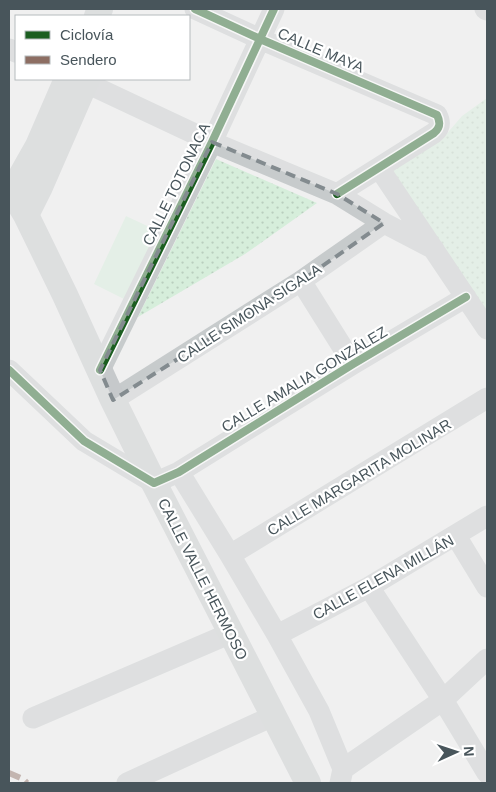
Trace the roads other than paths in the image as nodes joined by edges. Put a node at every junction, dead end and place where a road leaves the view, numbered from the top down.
1 (195, 9) edge
2 (274, 9) edge
3 (260, 39) junction
4 (79, 80) edge
5 (212, 142) junction
6 (379, 168) junction
7 (10, 190) edge
8 (337, 194) junction
9 (26, 214) junction
10 (384, 223) junction
11 (434, 249) junction
12 (301, 281) junction
13 (466, 297) junction
14 (487, 329) edge
15 (353, 364) junction
16 (9, 370) edge
17 (100, 370) junction
18 (487, 398) edge
19 (113, 400) junction
20 (179, 472) junction
21 (154, 483) junction
22 (487, 516) edge
23 (456, 536) junction
24 (230, 555) junction
25 (369, 587) junction
26 (487, 587) edge
27 (231, 633) junction
28 (278, 635) junction
29 (487, 659) edge
30 (443, 700) junction
31 (273, 716) junction
32 (33, 718) dead end
33 (487, 773) edge
34 (342, 776) edge
35 (127, 783) edge
36 (308, 783) edge

1 - 3 street, CALLE MAYA
2 - 3 street, CALLE TOTONACA
3 - 5 street, CALLE TOTONACA
3 - 6 street, CALLE MAYA
4 - 5 street
4 - 7 main road
4 - 9 main road
5 - 8 street
5 - 17 street, CALLE TOTONACA
6 - 8 street
6 - 11 street
7 - 9 main road, CALLE VALLE HERMOSO
8 - 10 street
9 - 17 main road, CALLE VALLE HERMOSO
10 - 11 street
10 - 12 street, CALLE SIMONA SIGALA
11 - 13 street
12 - 15 street
12 - 19 street, CALLE SIMONA SIGALA
13 - 14 street
13 - 15 street, CALLE AMALIA GONZÁLEZ
15 - 20 street, CALLE AMALIA GONZÁLEZ
16 - 21 street
17 - 19 main road, CALLE VALLE HERMOSO
18 - 24 street, CALLE MARGARITA MOLINAR
19 - 21 main road, CALLE VALLE HERMOSO
20 - 21 street, CALLE AMALIA GONZÁLEZ
20 - 24 street, CALLE VALLE HERMOSO
21 - 27 main road, CALLE VALLE HERMOSO
22 - 23 street, CALLE ELENA MILLÁN
23 - 25 street, CALLE ELENA MILLÁN
23 - 26 street
24 - 28 street, CALLE VALLE HERMOSO
25 - 28 street, CALLE ELENA MILLÁN
25 - 30 street
27 - 31 main road, CALLE VALLE HERMOSO
27 - 32 street
28 - 34 street, CALLE VALLE HERMOSO
29 - 30 street
30 - 33 street
30 - 34 street
31 - 35 street
31 - 36 main road, CALLE VALLE HERMOSO

